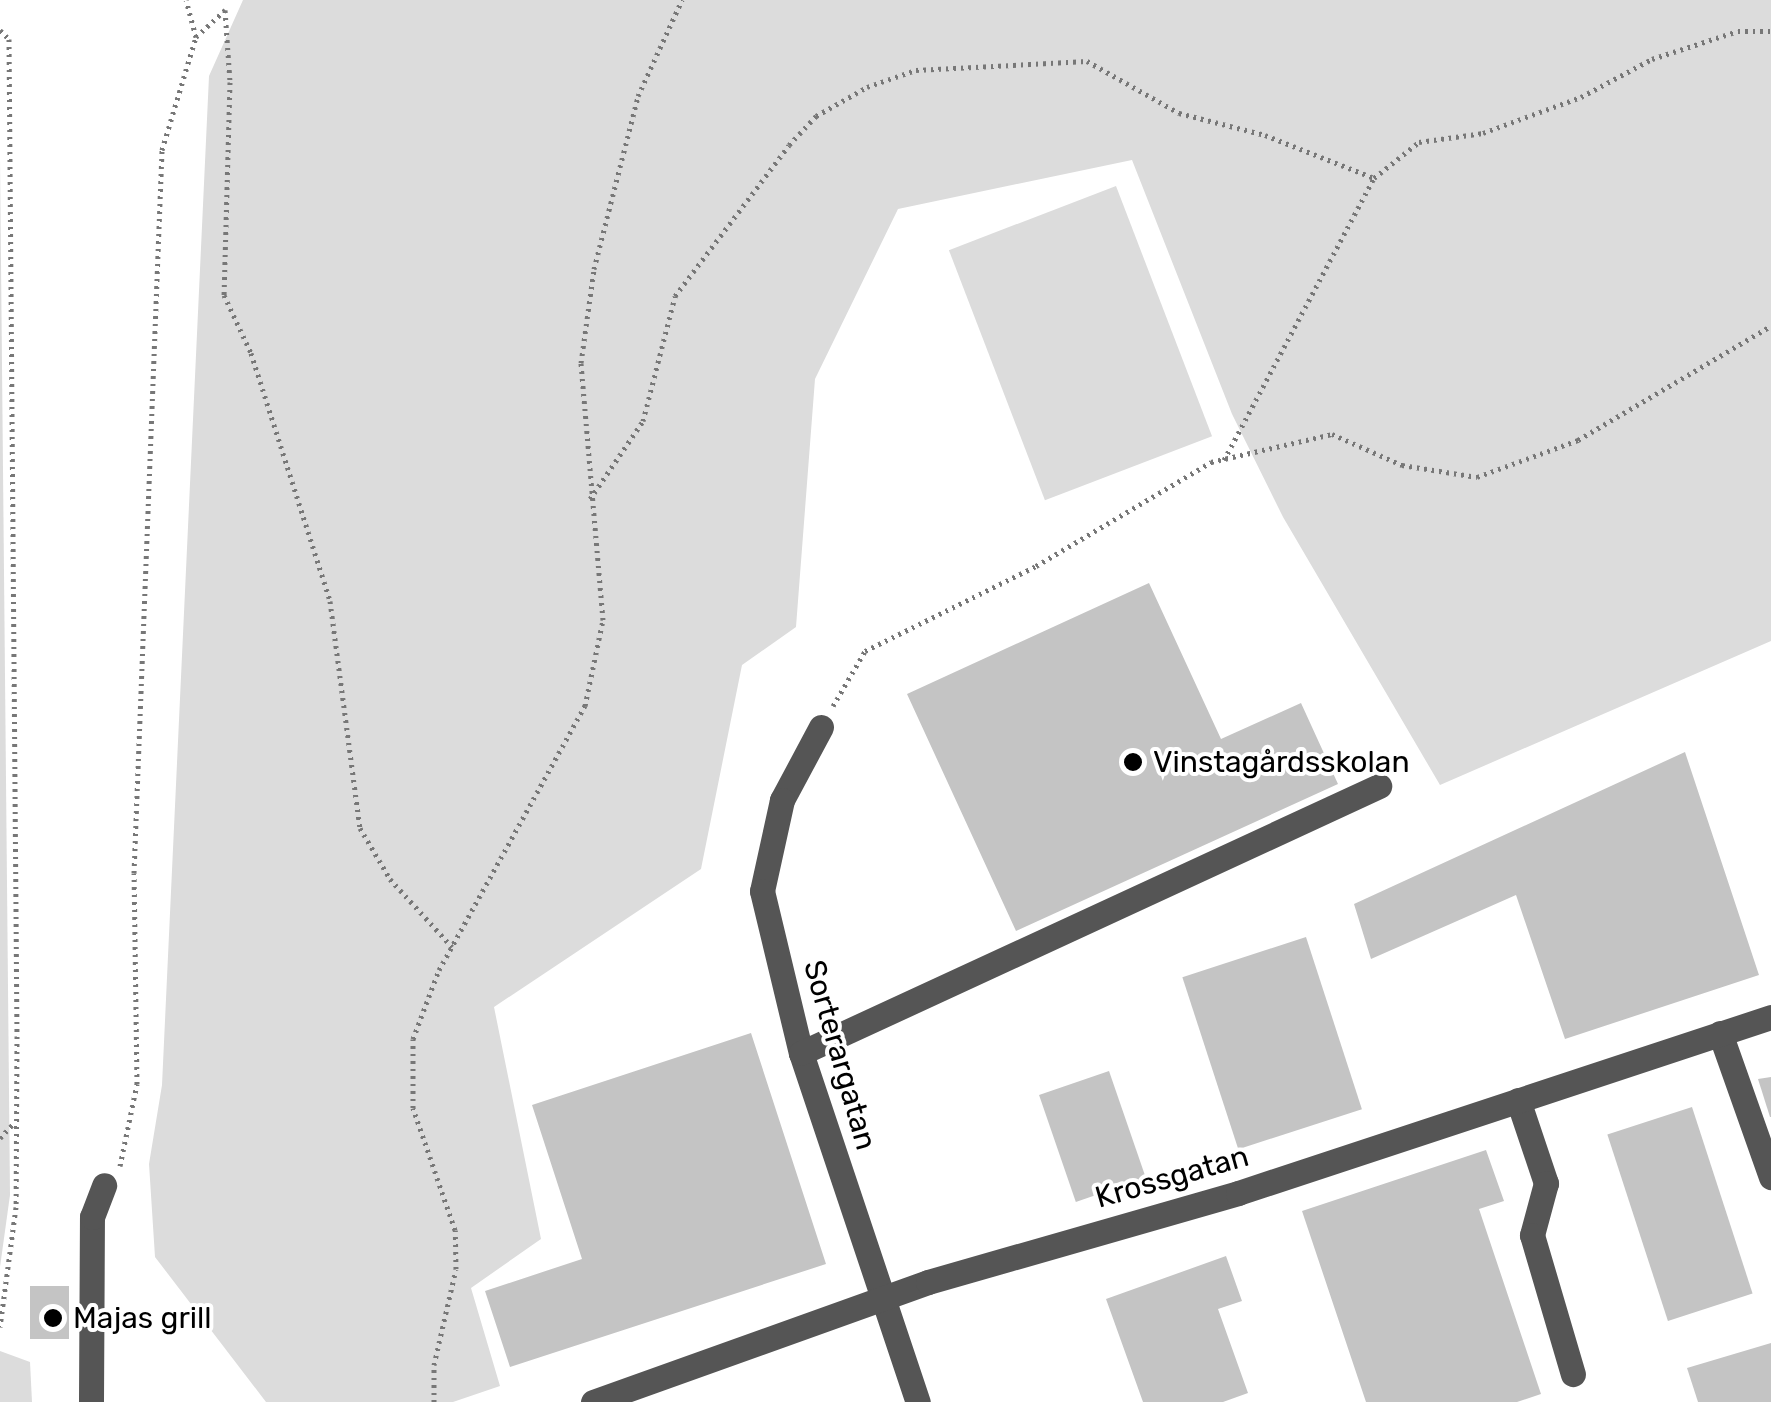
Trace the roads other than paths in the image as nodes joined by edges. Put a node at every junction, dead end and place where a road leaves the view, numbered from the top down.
1 (820, 727) road end
2 (1379, 786) dead end
3 (1771, 1017) edge
4 (1720, 1034) junction
5 (800, 1053) junction
6 (1518, 1100) junction
7 (1771, 1177) edge
8 (112, 1178) road end
9 (883, 1298) junction
10 (1573, 1374) dead end
11 (91, 1402) edge
12 (593, 1402) edge
13 (918, 1402) edge

1 - 5 street, Sorterargatan
2 - 5 street
3 - 4 street, Krossgatan
4 - 6 street, Krossgatan
4 - 7 street
5 - 9 street, Sorterargatan
6 - 9 street, Krossgatan
6 - 10 street
8 - 11 street
9 - 12 street, Krossgatan
9 - 13 street, Sorterargatan

